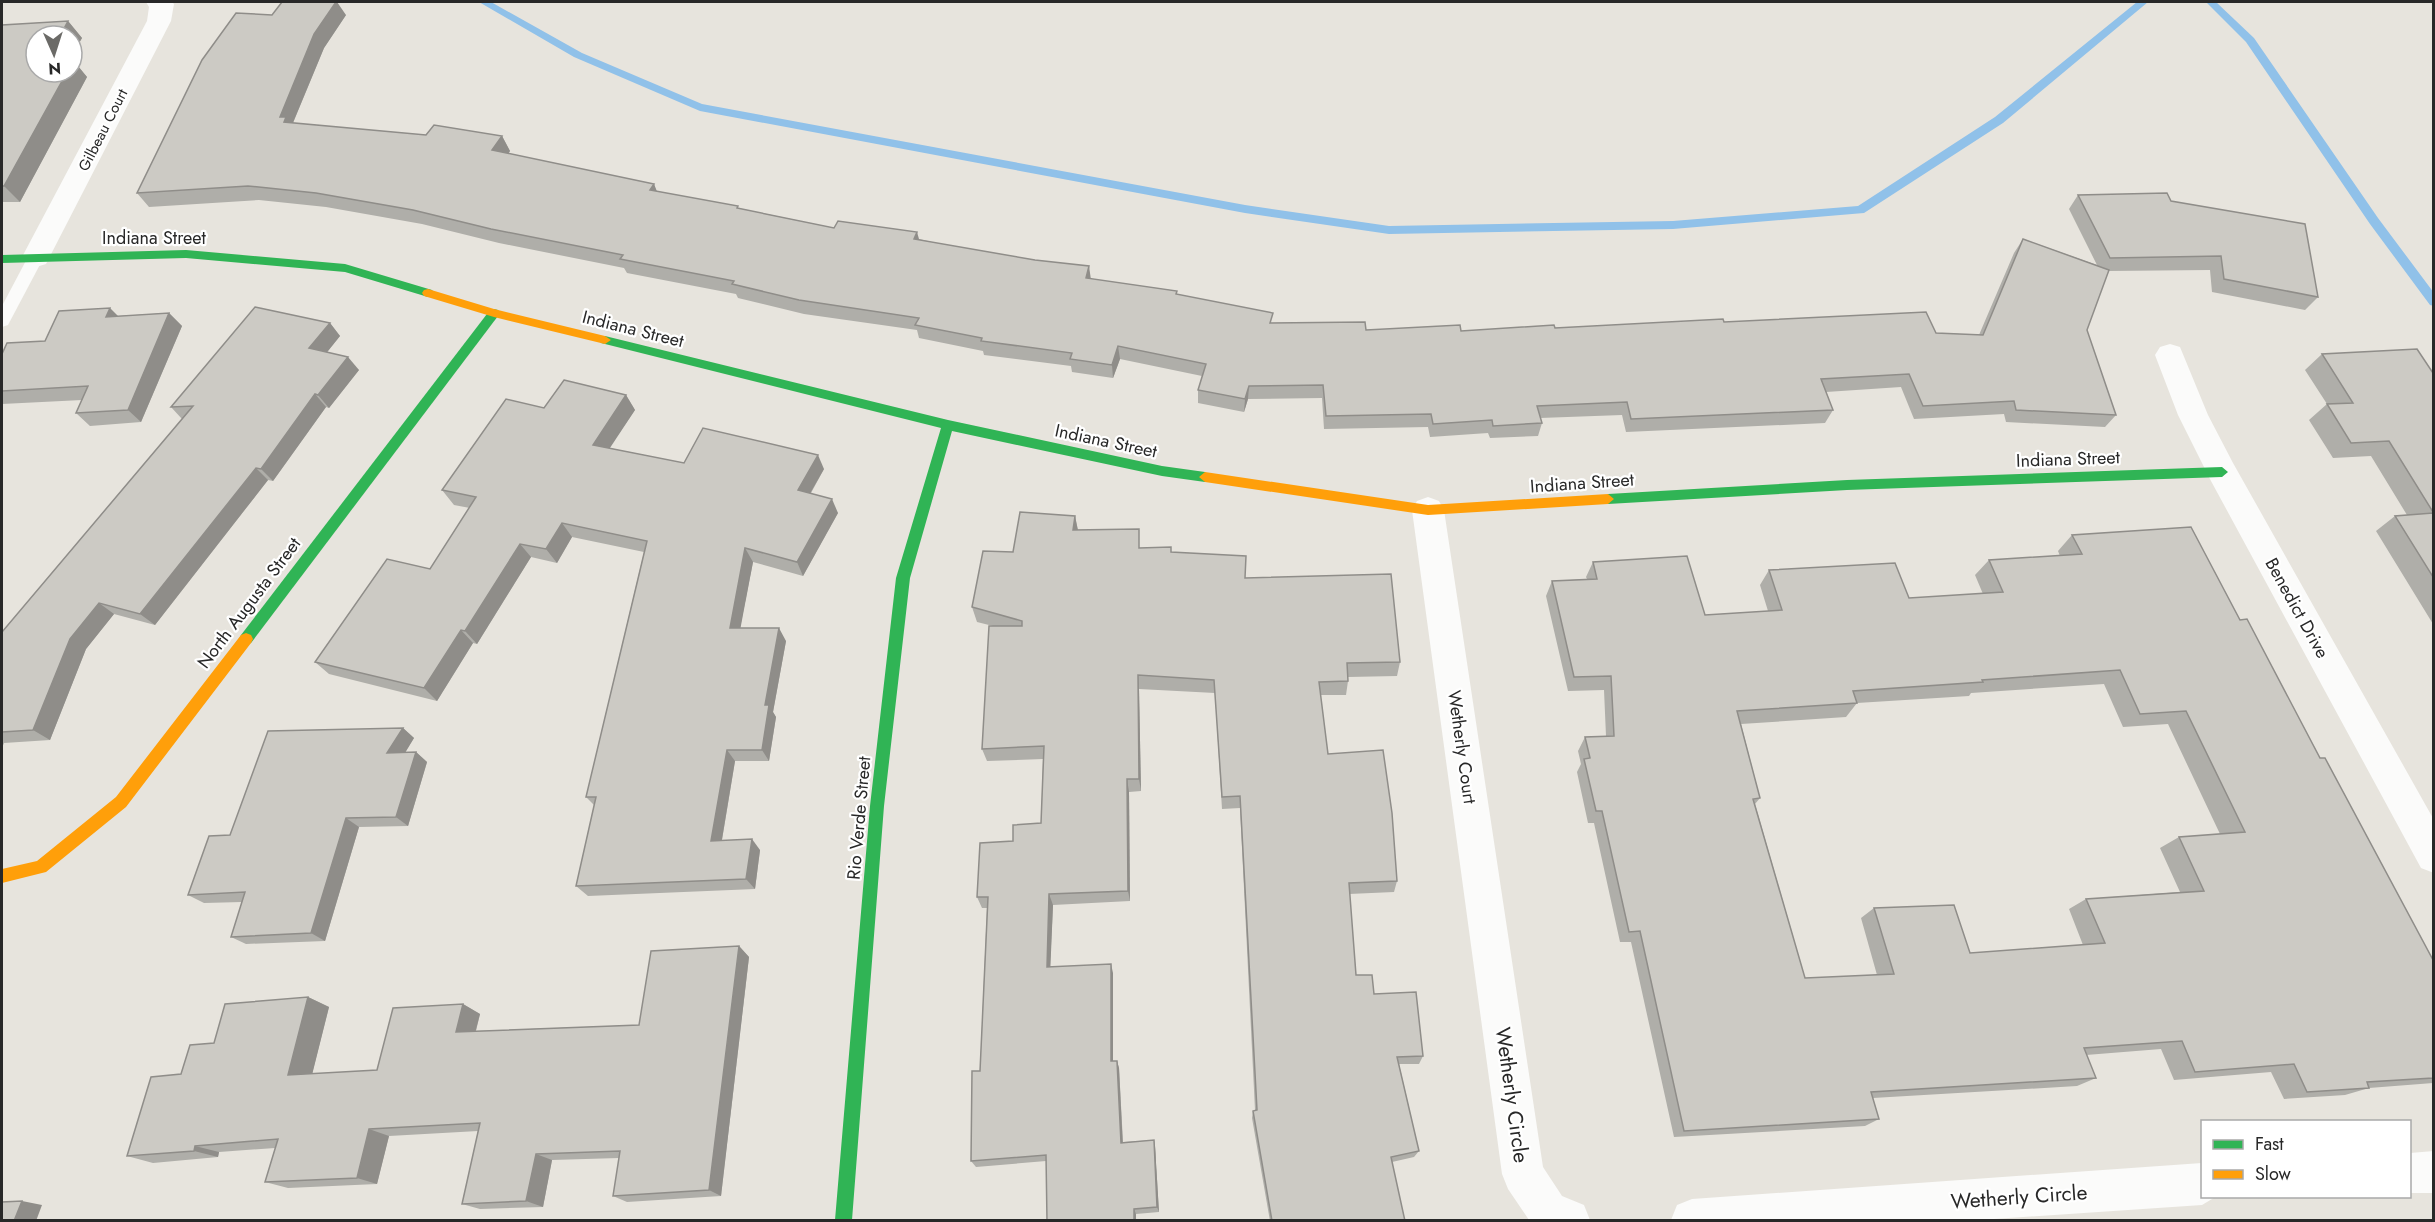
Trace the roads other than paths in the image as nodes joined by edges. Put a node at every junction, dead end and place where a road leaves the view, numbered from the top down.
1 (158, 2) edge
2 (36, 257) junction
3 (2, 259) edge
4 (494, 313) junction
5 (2, 321) edge
6 (2170, 355) dead end
7 (948, 425) junction
8 (2222, 472) junction
9 (1428, 510) junction
10 (2433, 856) edge
11 (2, 876) edge
12 (1496, 983) joint
13 (2433, 1172) edge
14 (2411, 1173) edge
15 (2201, 1184) edge
16 (844, 1221) edge
17 (1569, 1221) edge
18 (1692, 1221) edge

1 - 2 street, Gilbeau Court
2 - 3 street, Indiana Street
2 - 4 street, Indiana Street
2 - 5 lane
4 - 7 street, Indiana Street
4 - 11 street, North Augusta Street
6 - 8 street, Benedict Drive
7 - 9 street, Indiana Street
7 - 16 street, Rio Verde Street
8 - 9 street, Indiana Street
8 - 10 street, Benedict Drive
9 - 12 street, Wetherly Court
12 - 17 street, Wetherly Circle
13 - 14 street
15 - 18 street, Wetherly Circle

